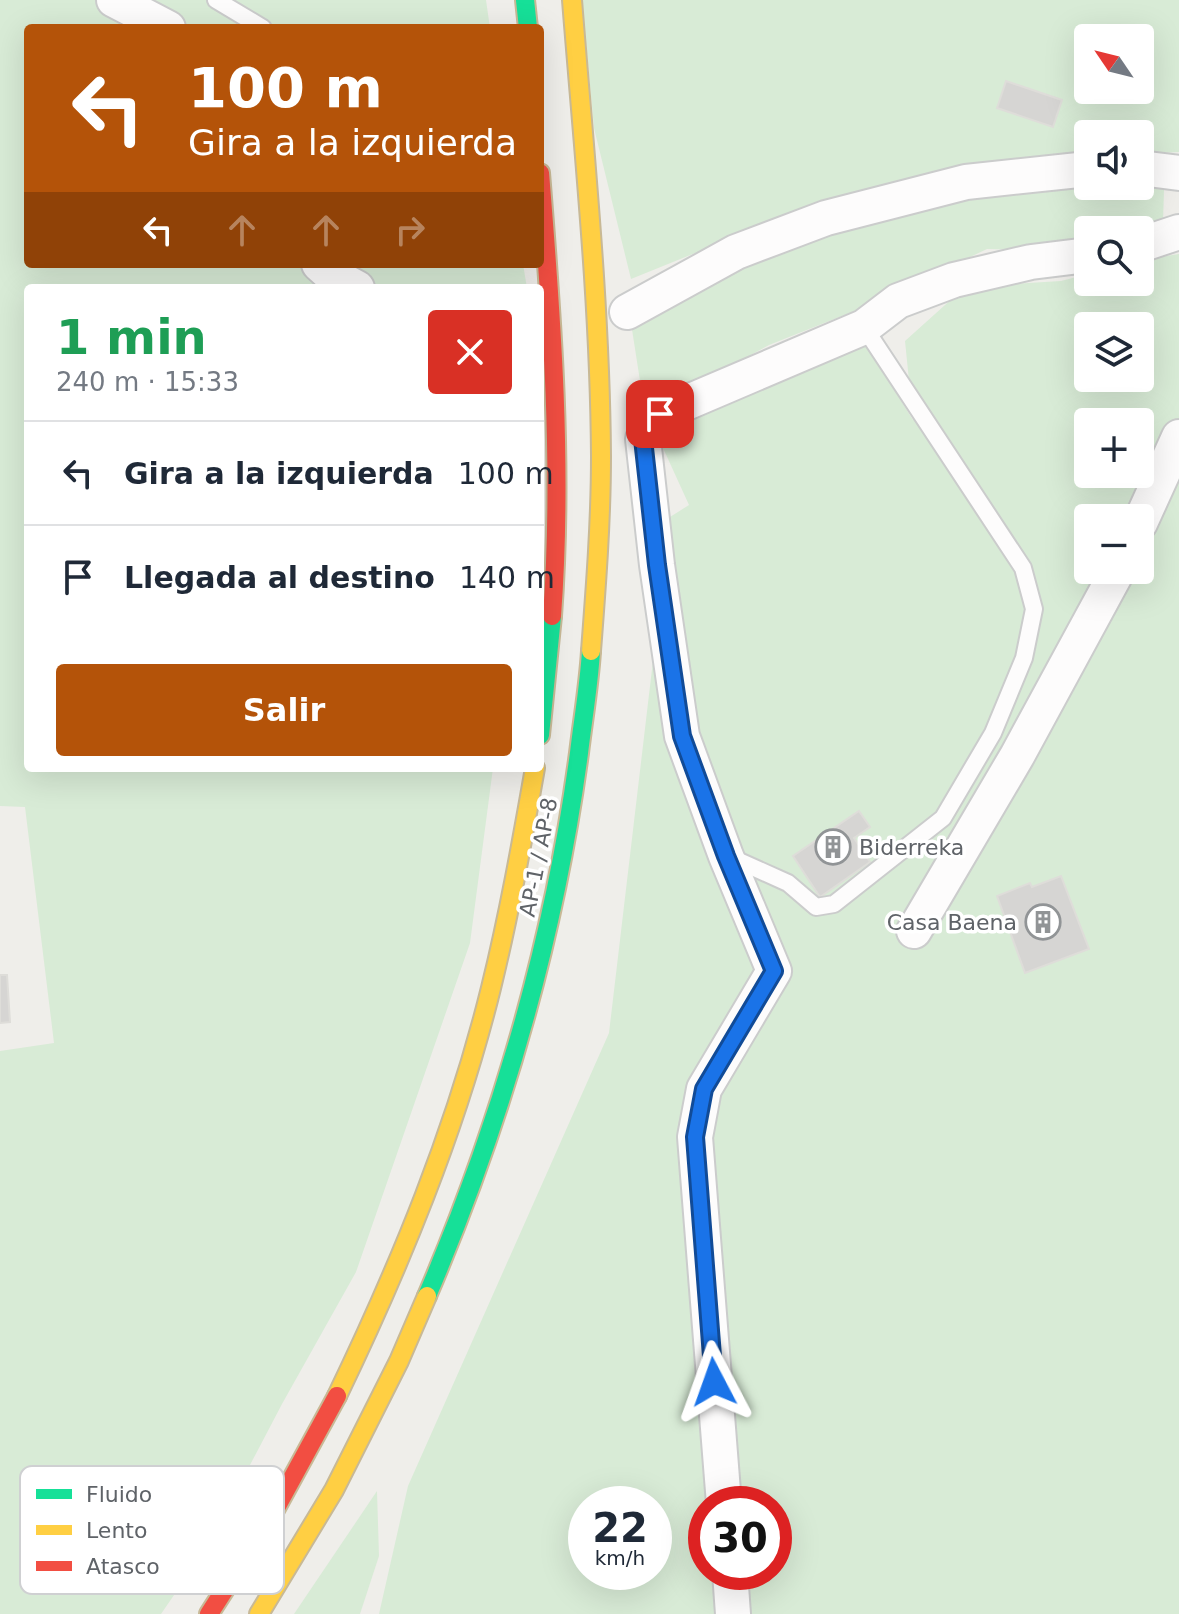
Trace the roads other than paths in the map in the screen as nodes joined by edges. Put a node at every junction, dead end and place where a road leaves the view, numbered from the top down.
1 (114, 0) edge
2 (216, 0) edge
3 (525, 0) edge
4 (572, 0) edge
5 (160, 24) edge
6 (256, 24) edge
7 (528, 24) edge
8 (1074, 170) edge
9 (1154, 170) edge
10 (1179, 173) edge
11 (544, 222) edge
12 (1179, 232) edge
13 (1154, 240) edge
14 (1074, 257) edge
15 (323, 268) edge
16 (350, 284) edge
17 (627, 312) dead end
18 (864, 327) junction
19 (1179, 437) edge
20 (1149, 504) edge
21 (1110, 584) edge
22 (544, 695) edge
23 (534, 772) edge
24 (726, 856) junction
25 (914, 931) dead end
26 (723, 1486) edge
27 (284, 1491) edge
28 (284, 1574) edge
29 (731, 1590) edge
30 (221, 1594) edge
31 (272, 1594) edge
32 (209, 1614) edge
33 (259, 1614) edge
34 (733, 1614) edge

1 - 5 street
2 - 6 lane
3 - 7 highway
4 - 28 highway, AP-1 / AP-8
8 - 17 street
9 - 10 street
11 - 22 highway
12 - 13 street
14 - 18 street
15 - 16 street
18 - 24 street
18 - 24 lane
19 - 20 street
21 - 25 street
23 - 27 highway, AP-1 / AP-8
24 - 26 street
29 - 34 street
30 - 32 highway, AP-1 / AP-8
31 - 33 highway, AP-1 / AP-8

